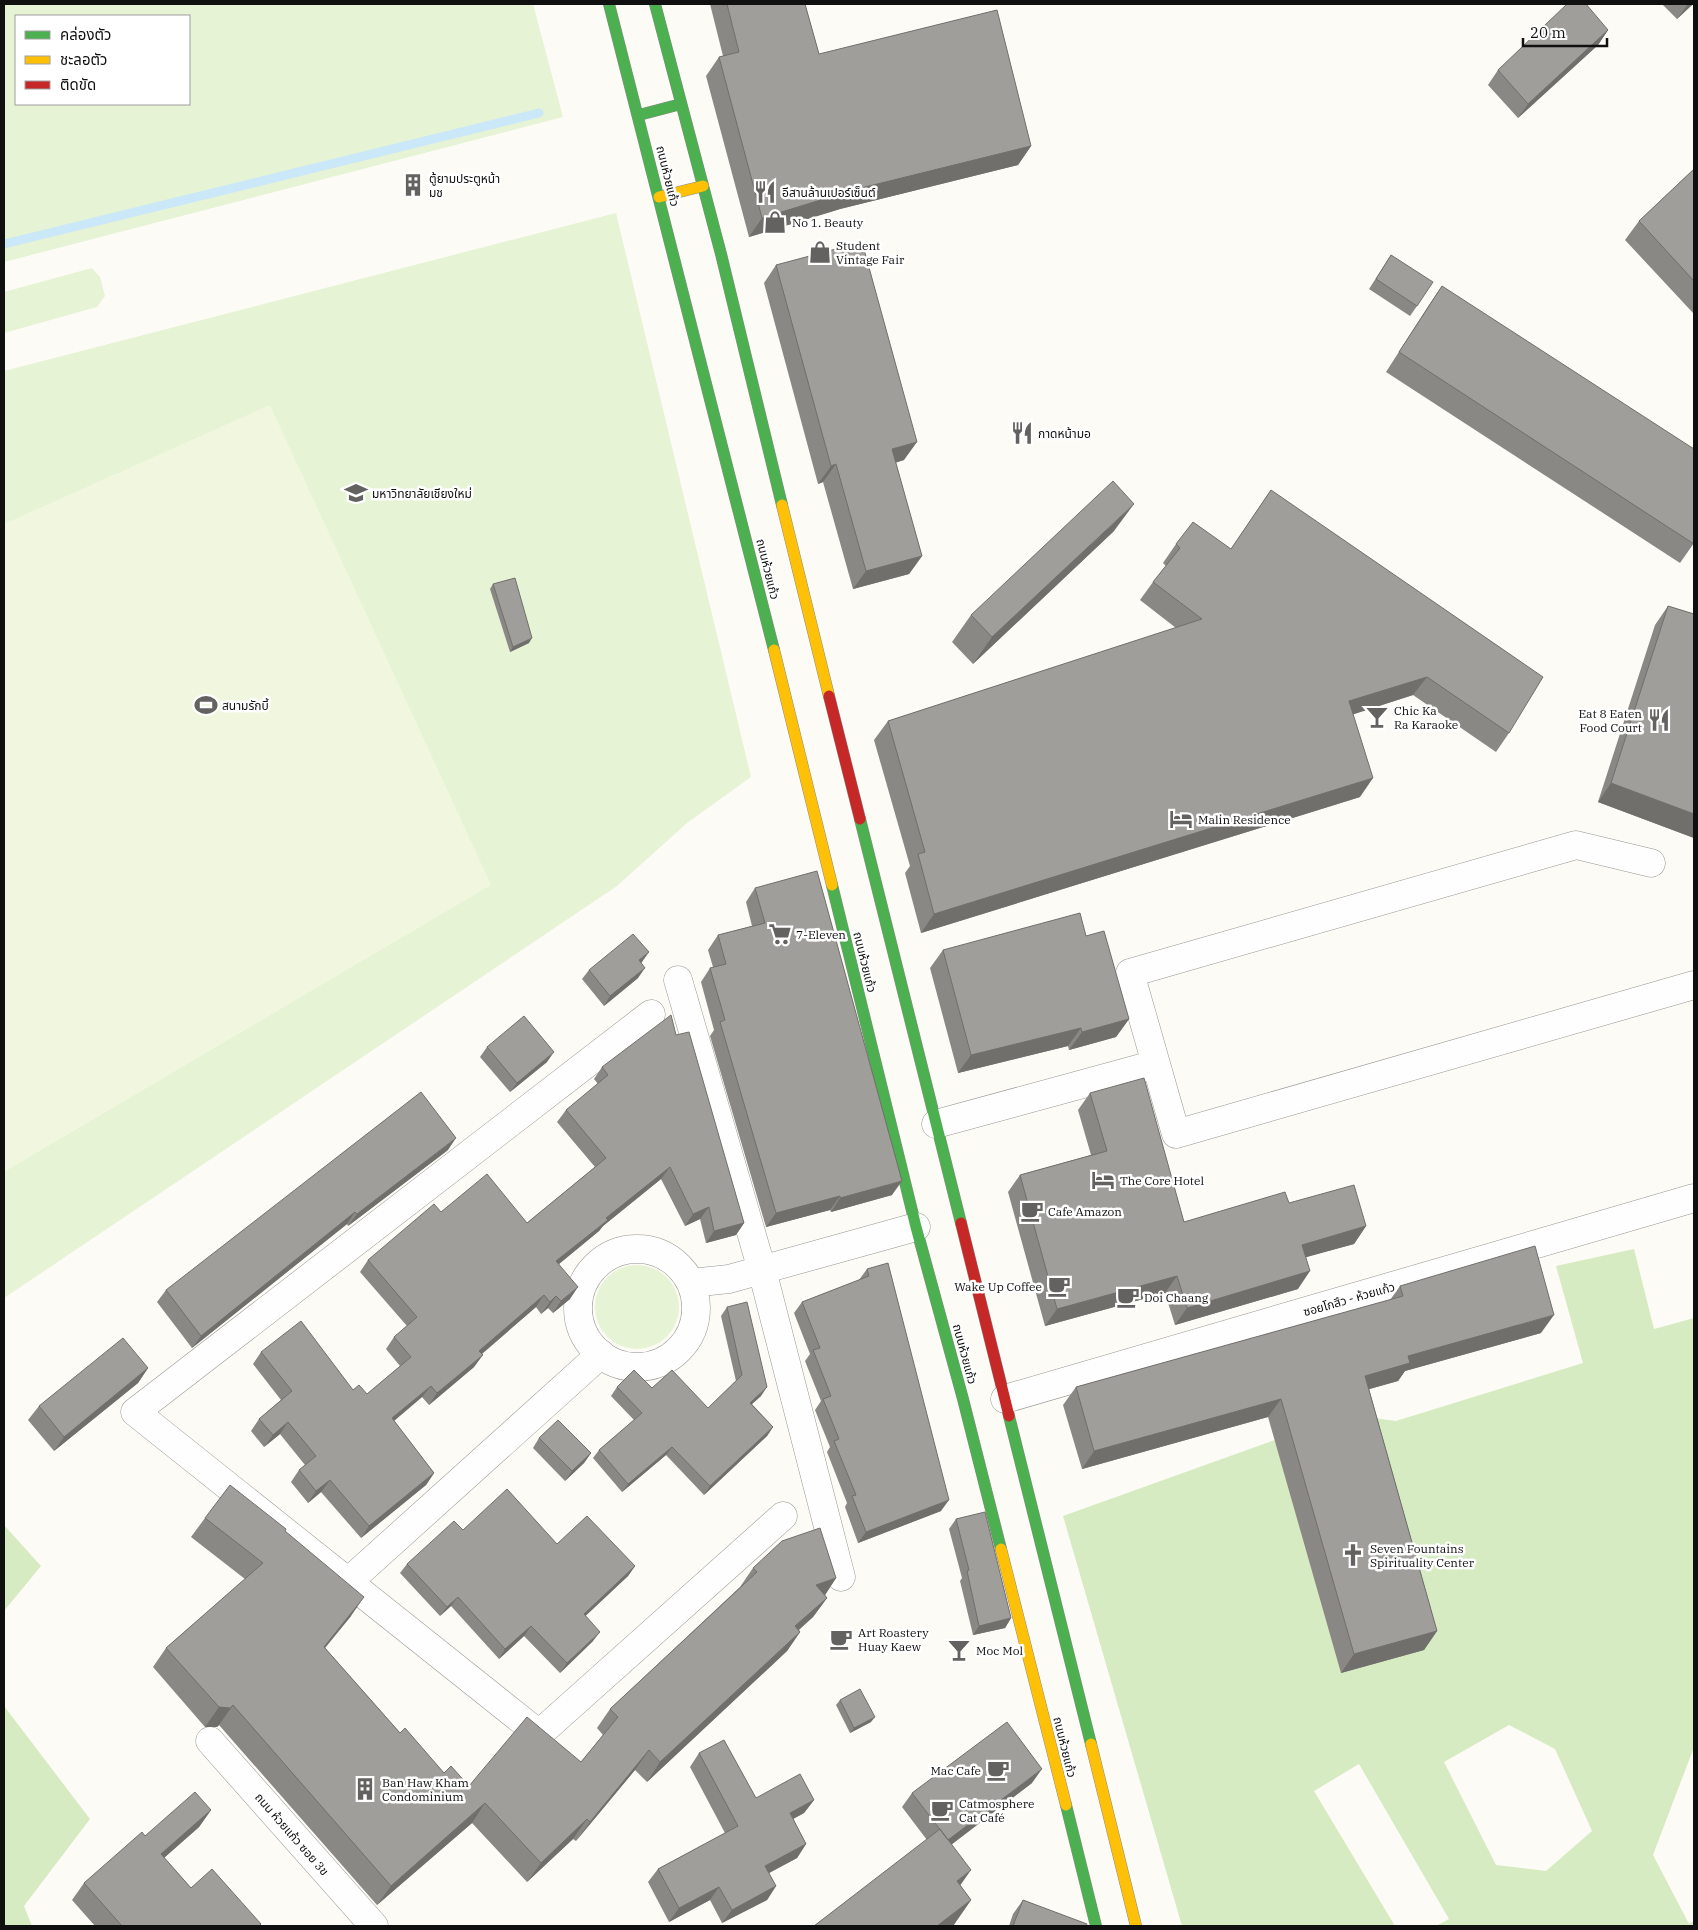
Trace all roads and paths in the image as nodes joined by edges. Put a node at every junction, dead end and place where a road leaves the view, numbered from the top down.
1 (610, 4) edge
2 (655, 4) edge
3 (682, 104) junction
4 (639, 116) junction
5 (703, 186) junction
6 (659, 197) junction
7 (1651, 863) dead end
8 (678, 980) dead end
9 (1694, 984) edge
10 (651, 1014) dead end
11 (1156, 1064) junction
12 (936, 1124) junction
13 (1694, 1198) edge
14 (916, 1228) junction
15 (762, 1270) junction
16 (691, 1284) junction
17 (601, 1354) junction
18 (1001, 1400) junction
19 (783, 1516) dead end
20 (841, 1577) dead end
21 (348, 1582) junction
22 (210, 1741) dead end
23 (374, 1926) edge
24 (1096, 1926) edge
25 (1136, 1926) edge

1 - 4 main road, ถนนห้วยแก้ว
2 - 3 main road, ถนนห้วยแก้ว
3 - 4 main road
3 - 5 main road, ถนนห้วยแก้ว
4 - 6 main road, ถนนห้วยแก้ว
5 - 6 main road
5 - 12 main road, ถนนห้วยแก้ว
6 - 14 main road, ถนนห้วยแก้ว
7 - 11 street
8 - 15 street
9 - 11 street
10 - 21 street
11 - 12 street
12 - 18 main road, ถนนห้วยแก้ว
13 - 18 street, ซอยโกสึว - ห้วยแก้ว
14 - 15 street
14 - 24 main road, ถนนห้วยแก้ว
15 - 16 street
15 - 20 street
16 - 17 street
16 - 17 street
17 - 21 street
18 - 25 main road, ถนนห้วยแก้ว
19 - 21 street
22 - 23 street, ถนน ห้วยแก้ว ซอย 3ข

